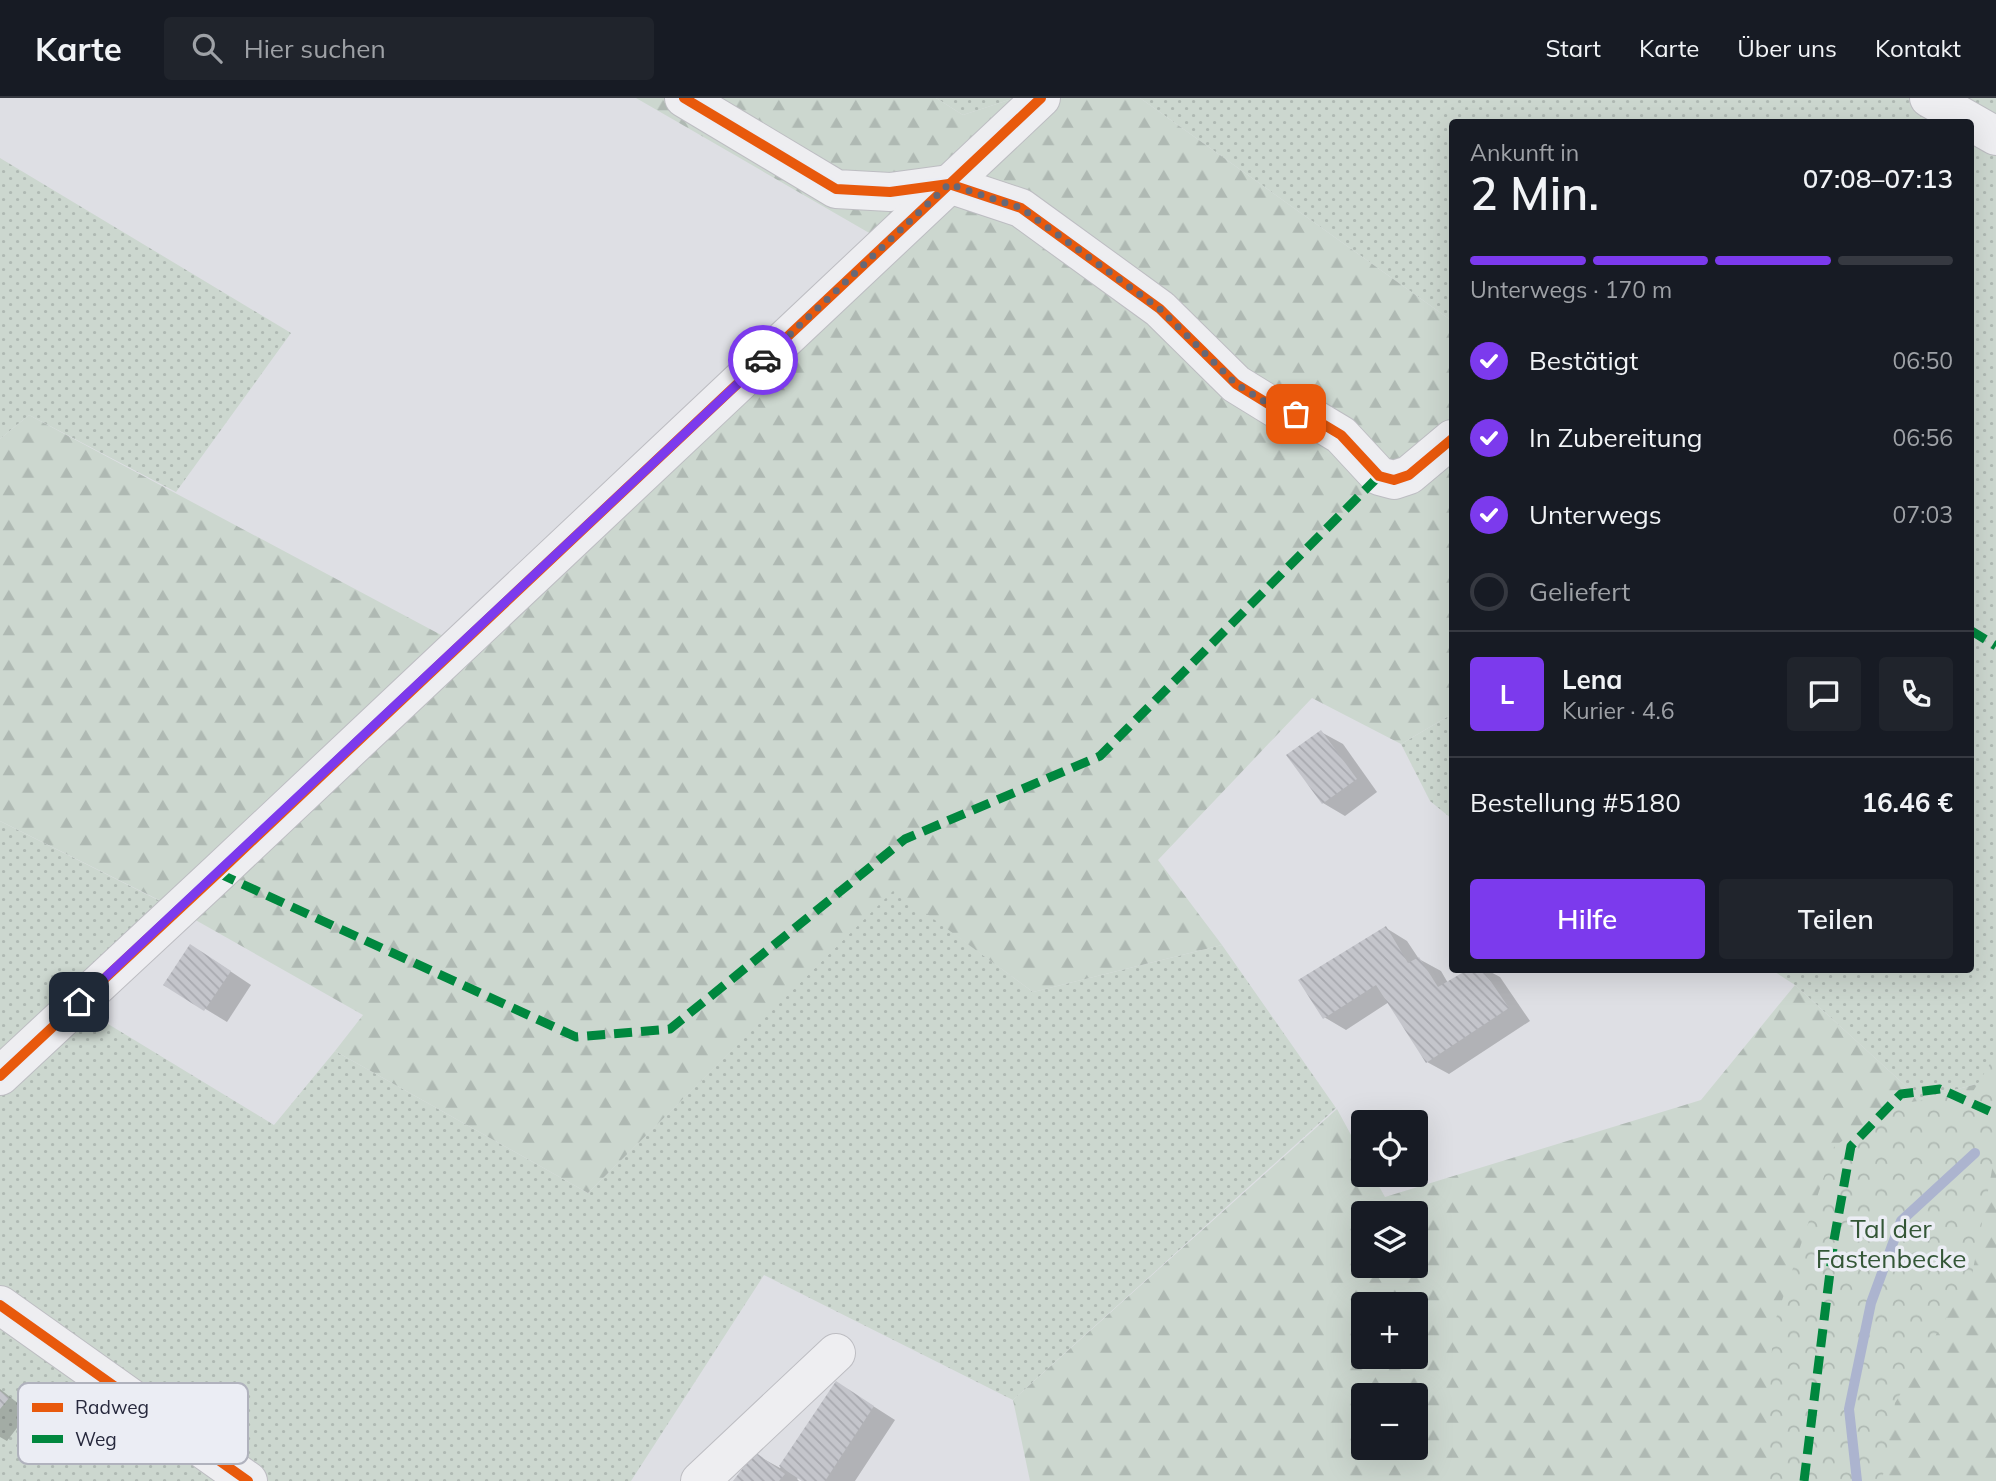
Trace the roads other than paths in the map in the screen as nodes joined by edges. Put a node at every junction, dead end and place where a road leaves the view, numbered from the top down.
1 (684, 98) edge
2 (1041, 98) edge
3 (1929, 98) edge
4 (1966, 119) edge
5 (1974, 124) edge
6 (1996, 136) edge
7 (949, 184) junction
8 (1449, 442) edge
9 (0, 1076) edge
10 (0, 1306) edge
11 (836, 1353) dead end
12 (109, 1383) edge
13 (223, 1464) edge
14 (247, 1481) edge
15 (699, 1481) edge

1 - 7 street
2 - 7 street
3 - 4 street
5 - 6 street
7 - 8 street
7 - 9 street
10 - 12 street
11 - 15 street
13 - 14 street

